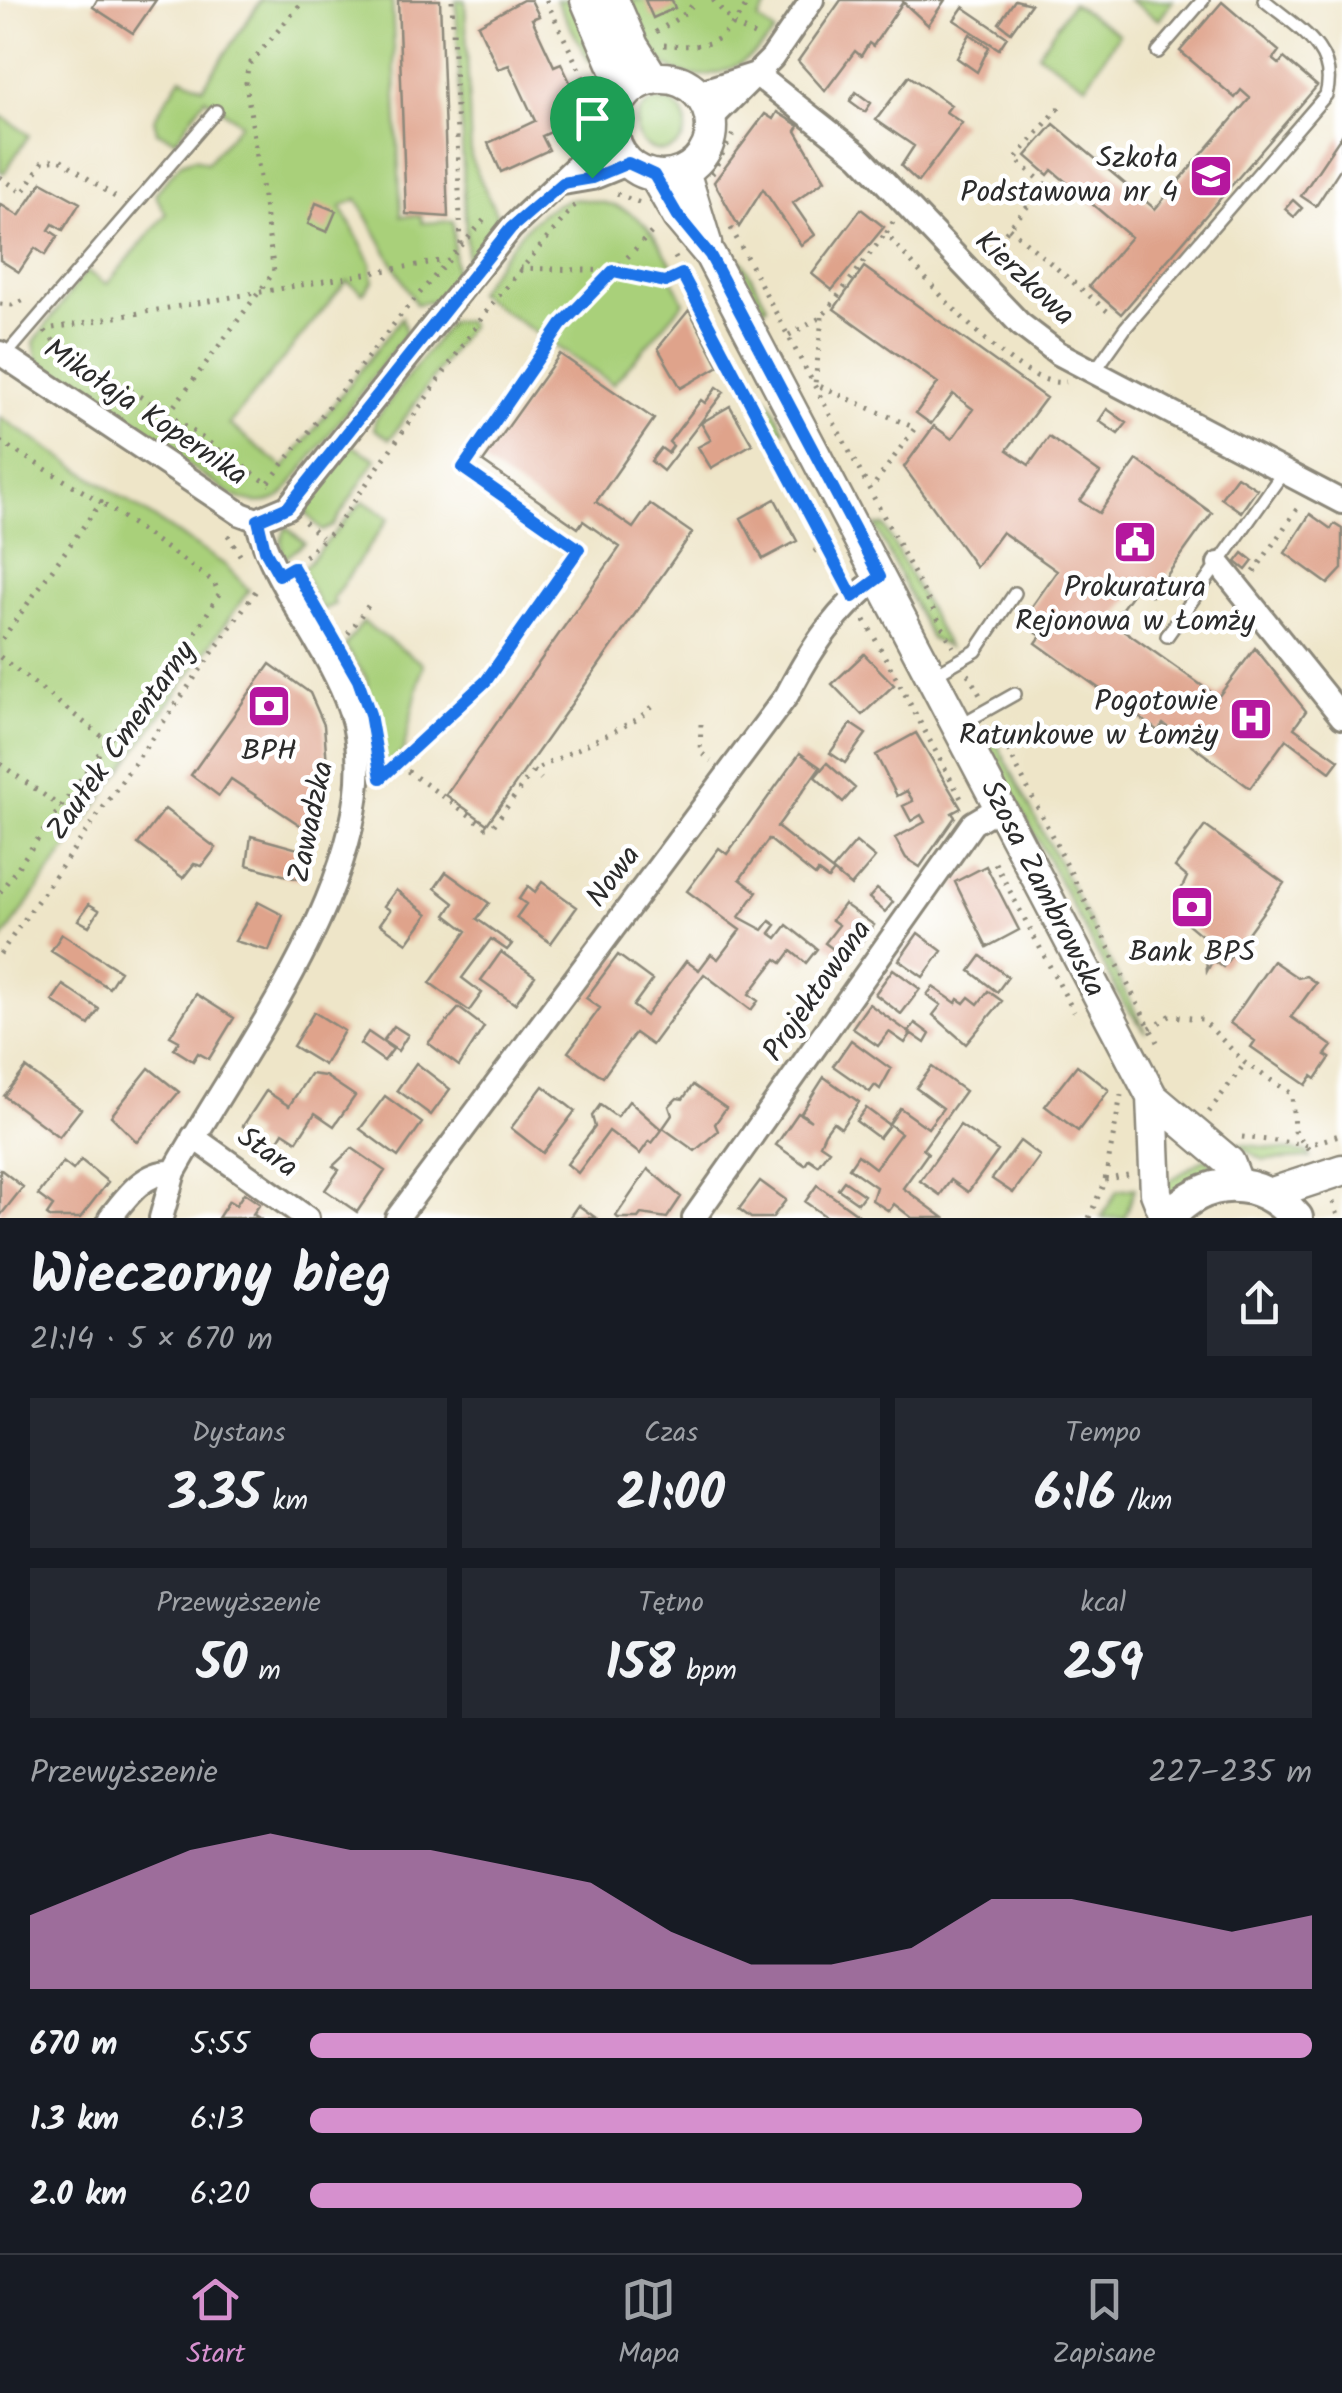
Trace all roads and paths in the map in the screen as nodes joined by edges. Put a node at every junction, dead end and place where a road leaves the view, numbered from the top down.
1 (304, 0) edge
2 (452, 0) edge
3 (546, 0) edge
4 (586, 0) edge
5 (613, 0) edge
6 (713, 0) edge
7 (750, 0) edge
8 (812, 0) edge
9 (1203, 0) edge
10 (1264, 0) edge
11 (734, 25) junction
12 (764, 39) dead end
13 (652, 43) dead end
14 (1158, 52) dead end
15 (756, 74) junction
16 (654, 78) junction
17 (626, 94) junction
18 (704, 106) junction
19 (216, 111) dead end
20 (1064, 114) dead end
21 (582, 140) dead end
22 (645, 162) junction
23 (0, 178) edge
24 (605, 192) dead end
25 (588, 196) dead end
26 (118, 199) dead end
27 (494, 210) dead end
28 (648, 210) dead end
29 (654, 216) dead end
30 (660, 226) junction
31 (1009, 228) junction
32 (886, 234) dead end
33 (666, 238) dead end
34 (460, 244) junction
35 (970, 246) dead end
36 (672, 250) dead end
37 (447, 260) junction
38 (520, 268) junction
39 (613, 271) junction
40 (682, 274) junction
41 (260, 290) junction
42 (19, 304) dead end
43 (822, 318) junction
44 (33, 320) junction
45 (1126, 328) junction
46 (45, 330) junction
47 (788, 334) dead end
48 (2, 354) edge
49 (1094, 372) junction
50 (168, 414) junction
51 (0, 442) edge
52 (1284, 471) junction
53 (269, 482) junction
54 (871, 488) dead end
55 (1304, 497) dead end
56 (101, 502) junction
57 (1342, 502) edge
58 (288, 507) junction
59 (258, 520) junction
60 (222, 526) dead end
61 (321, 537) junction
62 (823, 545) junction
63 (814, 552) dead end
64 (1219, 564) junction
65 (277, 576) junction
66 (1252, 576) dead end
67 (880, 577) junction
68 (1016, 593) dead end
69 (853, 597) junction
70 (267, 602) dead end
71 (370, 604) dead end
72 (334, 635) dead end
73 (1167, 636) dead end
74 (0, 642) edge
75 (0, 657) edge
76 (932, 676) junction
77 (1015, 694) dead end
78 (658, 703) dead end
79 (1342, 716) edge
80 (958, 726) junction
81 (108, 740) junction
82 (0, 764) edge
83 (377, 765) dead end
84 (399, 765) junction
85 (532, 771) junction
86 (541, 779) dead end
87 (61, 807) junction
88 (1000, 807) junction
89 (973, 823) junction
90 (0, 892) edge
91 (0, 954) edge
92 (1074, 1013) dead end
93 (1150, 1028) dead end
94 (1245, 1063) junction
95 (1121, 1092) dead end
96 (1152, 1098) junction
97 (1209, 1112) dead end
98 (193, 1137) junction
99 (1309, 1145) dead end
100 (1342, 1170) edge
101 (174, 1172) junction
102 (1258, 1180) junction
103 (1158, 1212) edge
104 (110, 1218) edge
105 (161, 1218) edge
106 (308, 1218) edge
107 (397, 1218) edge
108 (694, 1218) edge
109 (1089, 1218) edge
110 (1296, 1218) edge

1 - 41 path
2 - 34 path
3 - 21 path
4 - 17 street
5 - 16 street
6 - 11 path
7 - 11 path
8 - 15 street
9 - 14 lane
10 - 45 lane
11 - 12 path
11 - 13 path
15 - 18 street
15 - 49 street, Kierzkowa
16 - 17 street
16 - 18 street
17 - 22 street
18 - 22 street
19 - 44 lane
20 - 31 path
22 - 58 street
22 - 67 street, Szosa Zambrowska
23 - 26 path
24 - 28 path
25 - 38 path, Zaułek Cmentarny
27 - 34 path
29 - 30 path
30 - 33 path
30 - 39 path
31 - 35 path
31 - 45 path
32 - 43 path
34 - 37 path
36 - 40 path
37 - 41 path
37 - 53 path
38 - 39 path
38 - 61 path, Zaułek Cmentarny
39 - 40 path
39 - 84 path
40 - 62 path
41 - 46 path
41 - 50 path
42 - 44 path
43 - 47 path
43 - 54 path
44 - 46 path
44 - 48 lane
45 - 49 lane
46 - 50 path
48 - 59 street, Mikołaja Kopernika
49 - 52 street, Kierzkowa
50 - 53 path
51 - 56 path
52 - 57 street, Kierzkowa
52 - 64 lane
53 - 58 path
55 - 66 path
56 - 74 path
56 - 81 path
58 - 59 street
58 - 61 path
59 - 65 street, Zawadzka
60 - 65 path
61 - 65 path, Zaułek Cmentarny
62 - 63 path
62 - 69 path
64 - 73 lane
64 - 79 street
65 - 70 path
65 - 91 path, Zaułek Cmentarny
65 - 98 street, Zawadzka
67 - 69 street, Nowa
67 - 76 street, Szosa Zambrowska
68 - 76 lane
69 - 89 path
69 - 107 street, Nowa
71 - 72 path
75 - 81 path
76 - 80 street, Szosa Zambrowska
77 - 80 lane
78 - 85 path
80 - 88 street, Szosa Zambrowska
81 - 87 path
82 - 87 path
83 - 84 path
84 - 85 path
85 - 86 path
87 - 90 path
88 - 89 street, Projektowana
88 - 96 street, Szosa Zambrowska
89 - 92 path
89 - 108 street, Projektowana
93 - 94 path
94 - 97 path
94 - 99 path
95 - 109 path
96 - 102 street, Szosa Zambrowska
96 - 103 street, Szosa Zambrowska
98 - 101 street, Zawadzka
98 - 106 street, Stara
100 - 102 street
101 - 104 street
101 - 105 street, Zawadzka
102 - 103 main road
102 - 110 main road

